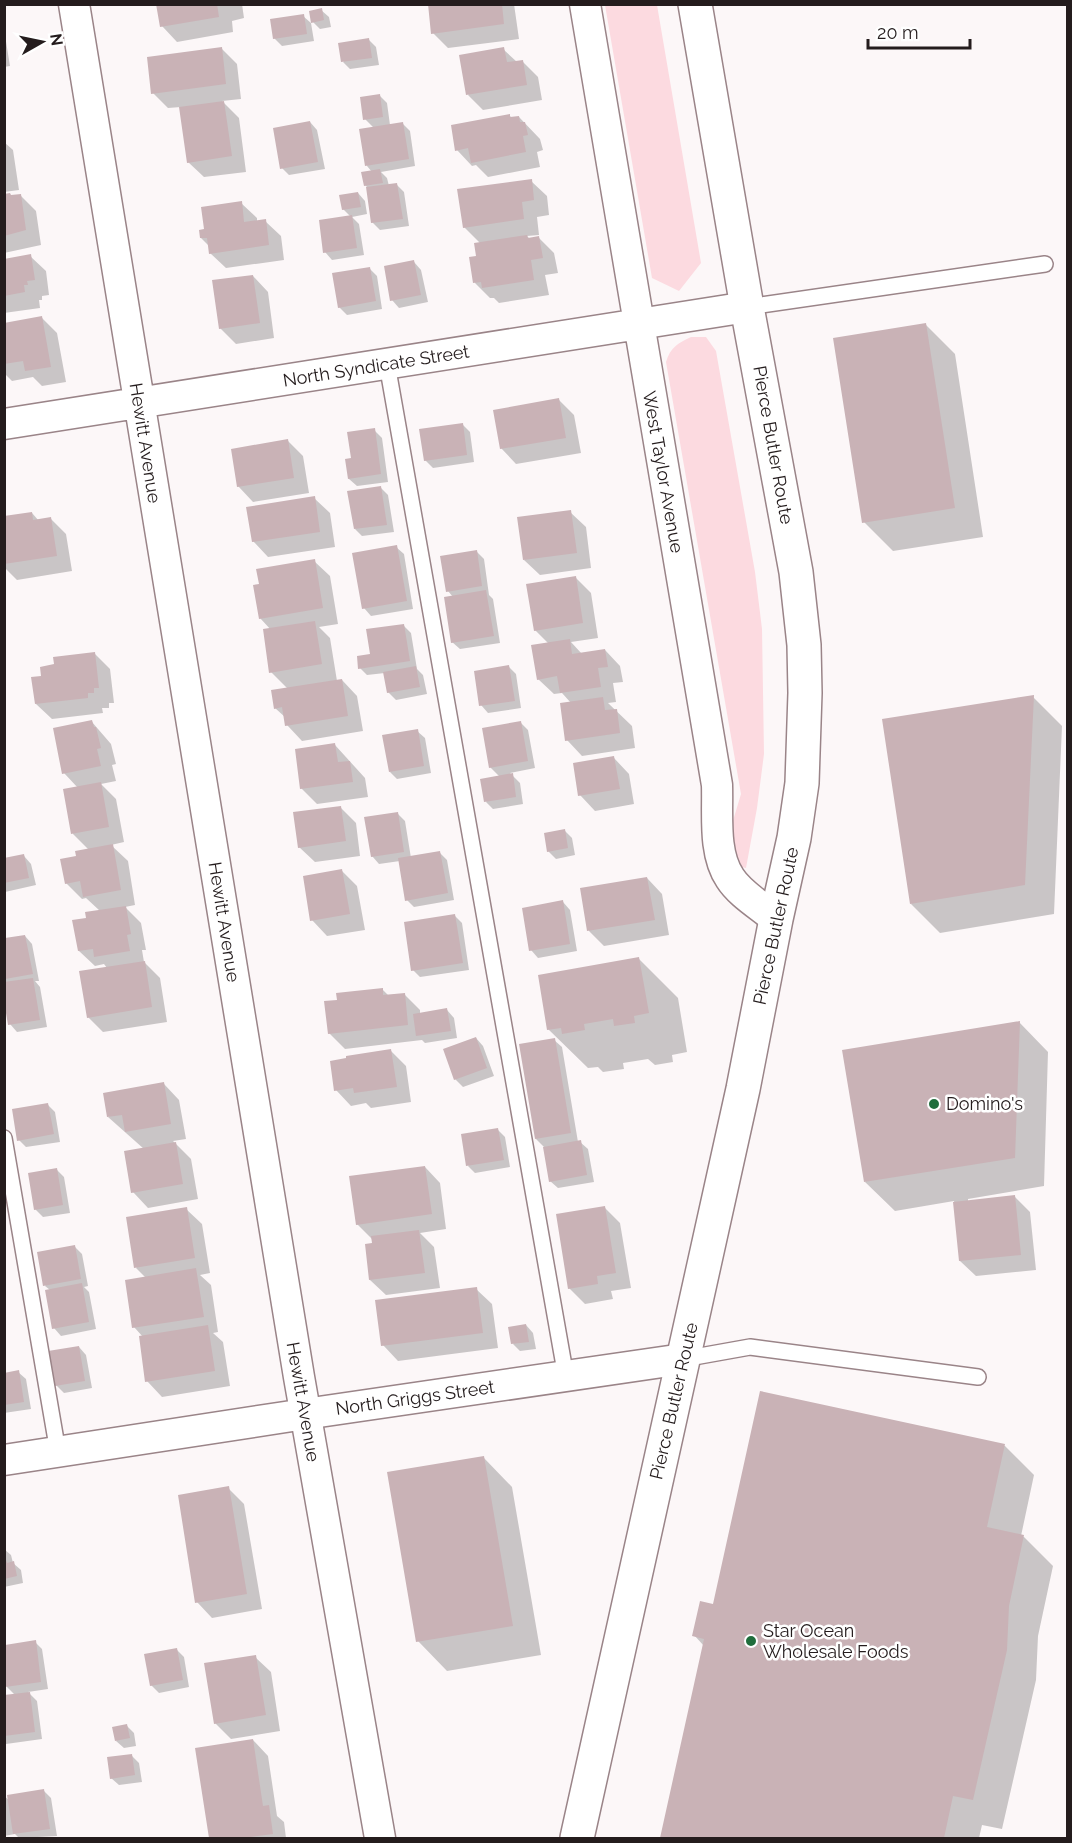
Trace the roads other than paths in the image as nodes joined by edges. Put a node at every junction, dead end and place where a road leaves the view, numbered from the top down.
1 (74, 4) edge
2 (585, 4) edge
3 (695, 4) edge
4 (1045, 264) dead end
5 (747, 307) junction
6 (638, 323) junction
7 (387, 364) junction
8 (138, 403) junction
9 (4, 424) edge
10 (776, 919) junction
11 (4, 1137) edge
12 (683, 1359) junction
13 (566, 1377) junction
14 (978, 1377) dead end
15 (305, 1414) junction
16 (58, 1452) junction
17 (4, 1460) edge
18 (380, 1839) edge
19 (577, 1839) edge

1 - 8 street, Hewitt Avenue
2 - 6 street, West Taylor Avenue
3 - 5 main road, Pierce Butler Route
4 - 5 lane
5 - 6 street, North Syndicate Street
5 - 10 main road, Pierce Butler Route
6 - 7 street, North Syndicate Street
6 - 10 street, West Taylor Avenue
7 - 8 street, North Syndicate Street
7 - 13 lane
8 - 9 street, North Syndicate Street
8 - 15 street, Hewitt Avenue
10 - 12 main road, Pierce Butler Route
11 - 16 lane
12 - 13 street, North Griggs Street
12 - 14 lane
12 - 19 main road, Pierce Butler Route
13 - 15 street, North Griggs Street
15 - 16 street, North Griggs Street
15 - 18 street, Hewitt Avenue
16 - 17 street, North Griggs Street

